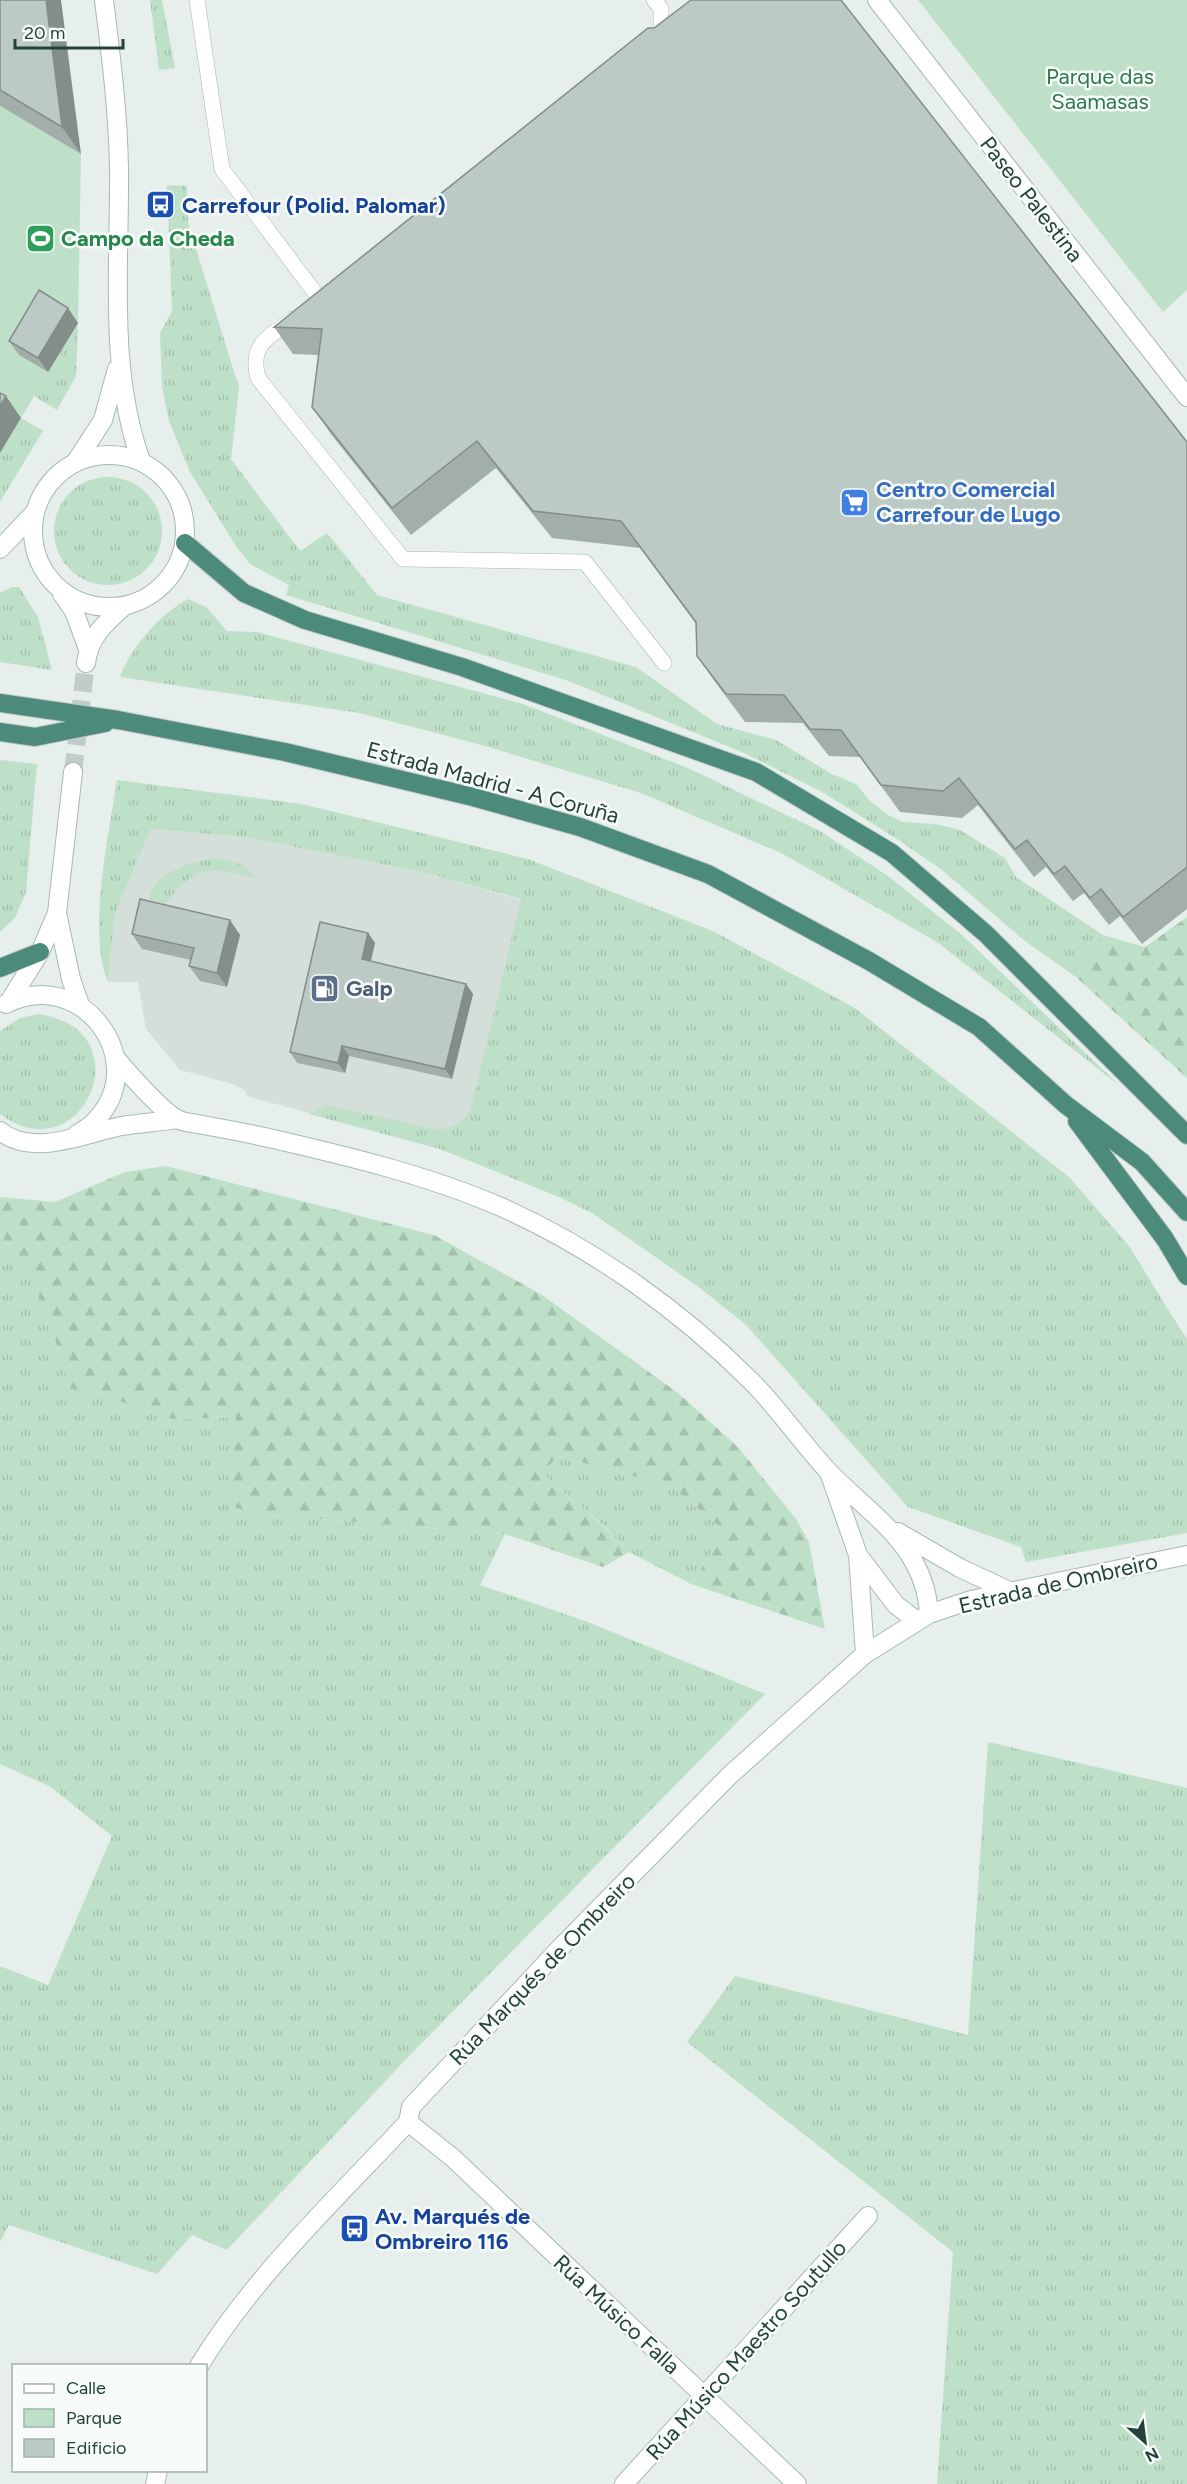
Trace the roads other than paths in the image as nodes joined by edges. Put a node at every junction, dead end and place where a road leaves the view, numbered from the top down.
1 (105, 0) edge
2 (197, 0) edge
3 (654, 0) edge
4 (877, 0) edge
5 (642, 47) edge
6 (119, 359) junction
7 (1187, 397) edge
8 (141, 461) junction
9 (75, 463) junction
10 (35, 512) junction
11 (185, 543) junction
12 (0, 549) edge
13 (57, 587) junction
14 (124, 606) junction
15 (664, 663) dead end
16 (0, 703) edge
17 (118, 720) junction
18 (0, 732) edge
19 (73, 772) tunnel mouth
20 (57, 913) junction
21 (40, 952) junction
22 (0, 968) edge
23 (4, 1005) edge
24 (80, 1005) junction
25 (115, 1057) junction
26 (1066, 1105) junction
27 (177, 1119) junction
28 (0, 1131) edge
29 (1187, 1134) edge
30 (76, 1135) junction
31 (1187, 1212) edge
32 (1187, 1276) edge
33 (828, 1471) junction
34 (890, 1527) junction
35 (858, 1555) junction
36 (1187, 1555) edge
37 (1007, 1590) junction
38 (923, 1617) junction
39 (865, 1654) junction
40 (408, 2122) junction
41 (868, 2216) dead end
42 (200, 2364) edge
43 (703, 2395) junction
44 (624, 2484) edge
45 (797, 2484) edge

1 - 6 street
2 - 15 lane
3 - 5 lane
4 - 7 street, Paseo Palestina
6 - 8 street
6 - 9 street
8 - 9 street
8 - 11 street
9 - 10 street
10 - 12 street
10 - 13 street
11 - 14 street
11 - 29 highway
13 - 14 street
13 - 14 street
16 - 17 highway, Estrada Madrid - A Coruña
17 - 18 highway
17 - 26 highway, Estrada Madrid - A Coruña
19 - 20 street
20 - 21 street
20 - 24 street
21 - 22 highway
21 - 23 street
23 - 24 street
24 - 25 street
25 - 27 street
25 - 30 street
26 - 31 highway, Estrada Madrid - A Coruña
26 - 32 highway
27 - 30 street
27 - 33 street
28 - 30 street
33 - 34 street
33 - 35 street
34 - 37 street
34 - 38 street
35 - 38 street
35 - 39 street
36 - 37 street, Estrada de Ombreiro
37 - 38 street, Estrada de Ombreiro
38 - 39 street, Rúa Marqués de Ombreiro
39 - 40 street, Rúa Marqués de Ombreiro
40 - 42 street, Rúa Marqués de Ombreiro
40 - 43 street, Rúa Músico Falla
41 - 43 street, Rúa Músico Maestro Soutullo
43 - 44 street, Rúa Músico Maestro Soutullo
43 - 45 street, Rúa Músico Falla

